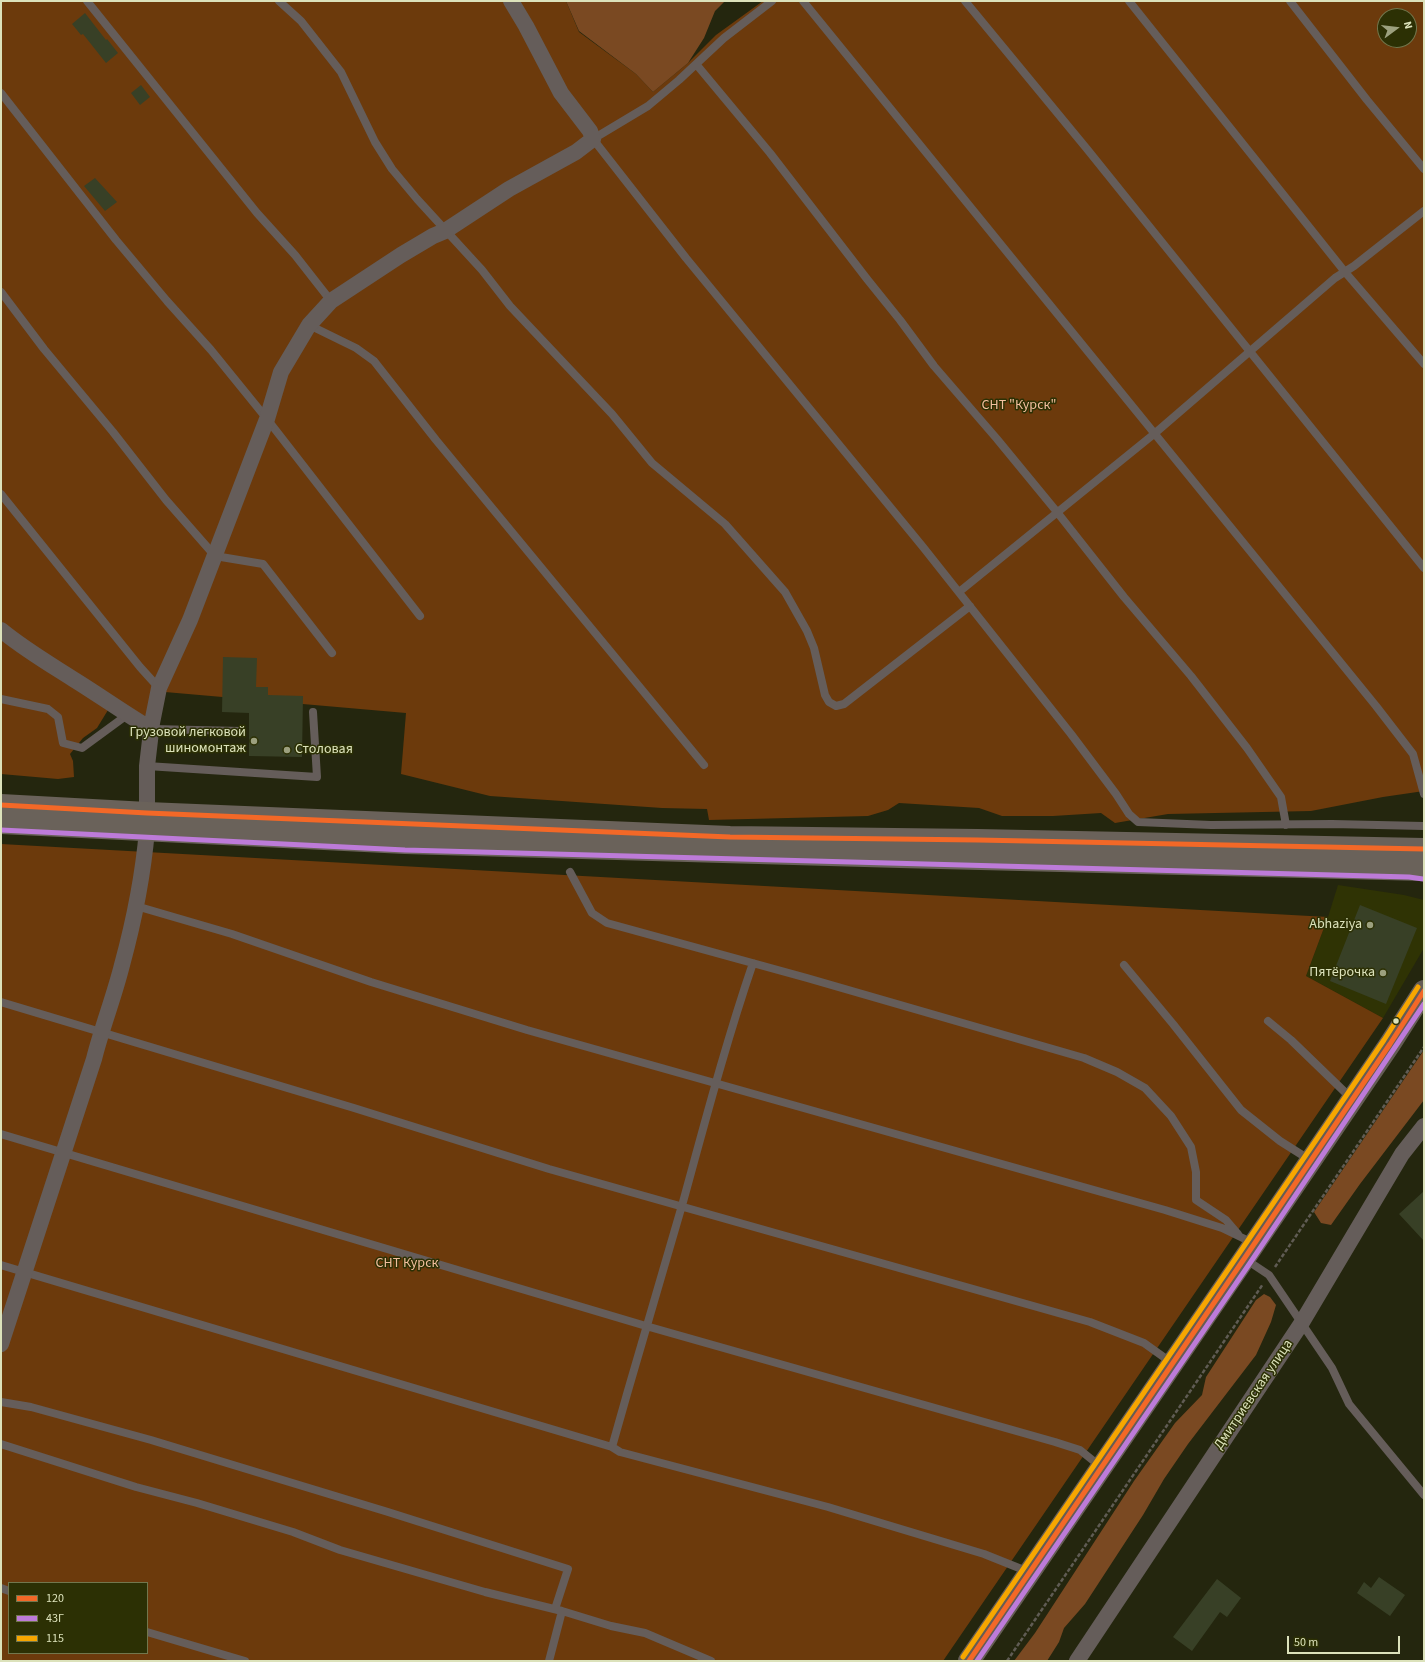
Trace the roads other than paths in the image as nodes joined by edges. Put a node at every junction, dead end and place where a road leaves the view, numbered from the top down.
1 (87, 1) edge
2 (279, 1) edge
3 (511, 1) edge
4 (772, 1) edge
5 (803, 1) edge
6 (965, 1) edge
7 (1129, 1) edge
8 (1290, 1) edge
9 (696, 64) junction
10 (1, 93) edge
11 (593, 139) junction
12 (1424, 169) edge
13 (1424, 211) edge
14 (445, 231) junction
15 (1345, 272) junction
16 (1, 292) edge
17 (331, 301) junction
18 (309, 325) junction
19 (1250, 351) junction
20 (1424, 364) edge
21 (267, 419) junction
22 (1154, 434) junction
23 (1, 494) edge
24 (1057, 512) junction
25 (215, 556) junction
26 (1424, 568) edge
27 (959, 592) junction
28 (970, 606) junction
29 (420, 616) dead end
30 (1, 630) edge
31 (332, 653) dead end
32 (159, 688) junction
33 (1, 699) edge
34 (313, 712) dead end
35 (127, 715) junction
36 (151, 729) junction
37 (242, 730) dead end
38 (147, 766) junction
39 (704, 766) dead end
40 (1424, 794) edge
41 (1, 805) edge
42 (147, 822) junction
43 (1, 823) edge
44 (1286, 825) junction
45 (1424, 826) edge
46 (1424, 850) edge
47 (1419, 871) edge
48 (570, 872) dead end
49 (136, 906) junction
50 (753, 963) junction
51 (1124, 965) dead end
52 (1424, 991) edge
53 (1, 1002) edge
54 (1268, 1021) dead end
55 (101, 1031) junction
56 (715, 1084) junction
57 (1353, 1100) junction
58 (1424, 1126) edge
59 (1, 1134) edge
60 (64, 1152) junction
61 (1311, 1160) junction
62 (681, 1206) junction
63 (1246, 1247) junction
64 (1, 1265) edge
65 (25, 1271) junction
66 (1301, 1324) junction
67 (646, 1326) junction
68 (1, 1344) edge
69 (1172, 1364) junction
70 (1, 1402) edge
71 (1, 1444) edge
72 (612, 1446) junction
73 (1102, 1467) junction
74 (1424, 1495) edge
75 (1030, 1573) junction
76 (559, 1610) junction
77 (148, 1632) edge
78 (245, 1661) edge
79 (549, 1661) edge
80 (711, 1661) edge
81 (969, 1661) edge
82 (1077, 1661) edge

1 - 17 lane
2 - 14 lane
3 - 11 street
4 - 9 lane
5 - 22 lane
6 - 19 lane
7 - 15 lane
8 - 12 lane
9 - 11 lane
9 - 24 lane
10 - 21 lane
11 - 14 street
11 - 27 lane
13 - 15 lane
14 - 17 street
14 - 28 lane
15 - 19 lane
15 - 20 lane
16 - 25 lane
17 - 18 street
18 - 21 street
18 - 39 lane
19 - 22 lane
19 - 26 lane
21 - 25 street
21 - 29 lane
22 - 24 lane
22 - 40 lane
23 - 32 lane
24 - 27 lane
24 - 44 lane
25 - 31 lane
25 - 32 street
27 - 28 lane
28 - 44 lane
30 - 35 street
32 - 36 street
33 - 35 lane
34 - 38 lane
35 - 36 street
36 - 37 lane
36 - 38 street
38 - 42 street
41 - 42 highway
42 - 43 highway
42 - 46 highway
42 - 47 highway
42 - 49 street
44 - 45 lane
48 - 50 lane
49 - 55 street
49 - 56 lane
50 - 56 lane
50 - 63 lane
51 - 61 lane
52 - 57 main road
53 - 55 lane
54 - 57 lane
55 - 60 street
55 - 62 lane
56 - 62 lane
56 - 63 lane
57 - 61 main road
58 - 66 street, Дмитриевская улица
59 - 60 lane
60 - 65 street
60 - 67 lane
61 - 63 main road
62 - 67 lane
62 - 69 lane
63 - 66 lane
63 - 69 main road
64 - 65 lane
65 - 68 street
65 - 72 lane
66 - 74 lane
66 - 82 street, Дмитриевская улица
67 - 72 lane
67 - 73 lane
69 - 73 main road
70 - 76 lane
71 - 76 lane
72 - 75 lane
73 - 75 main road
75 - 81 main road
76 - 79 lane
76 - 80 lane
77 - 78 lane

